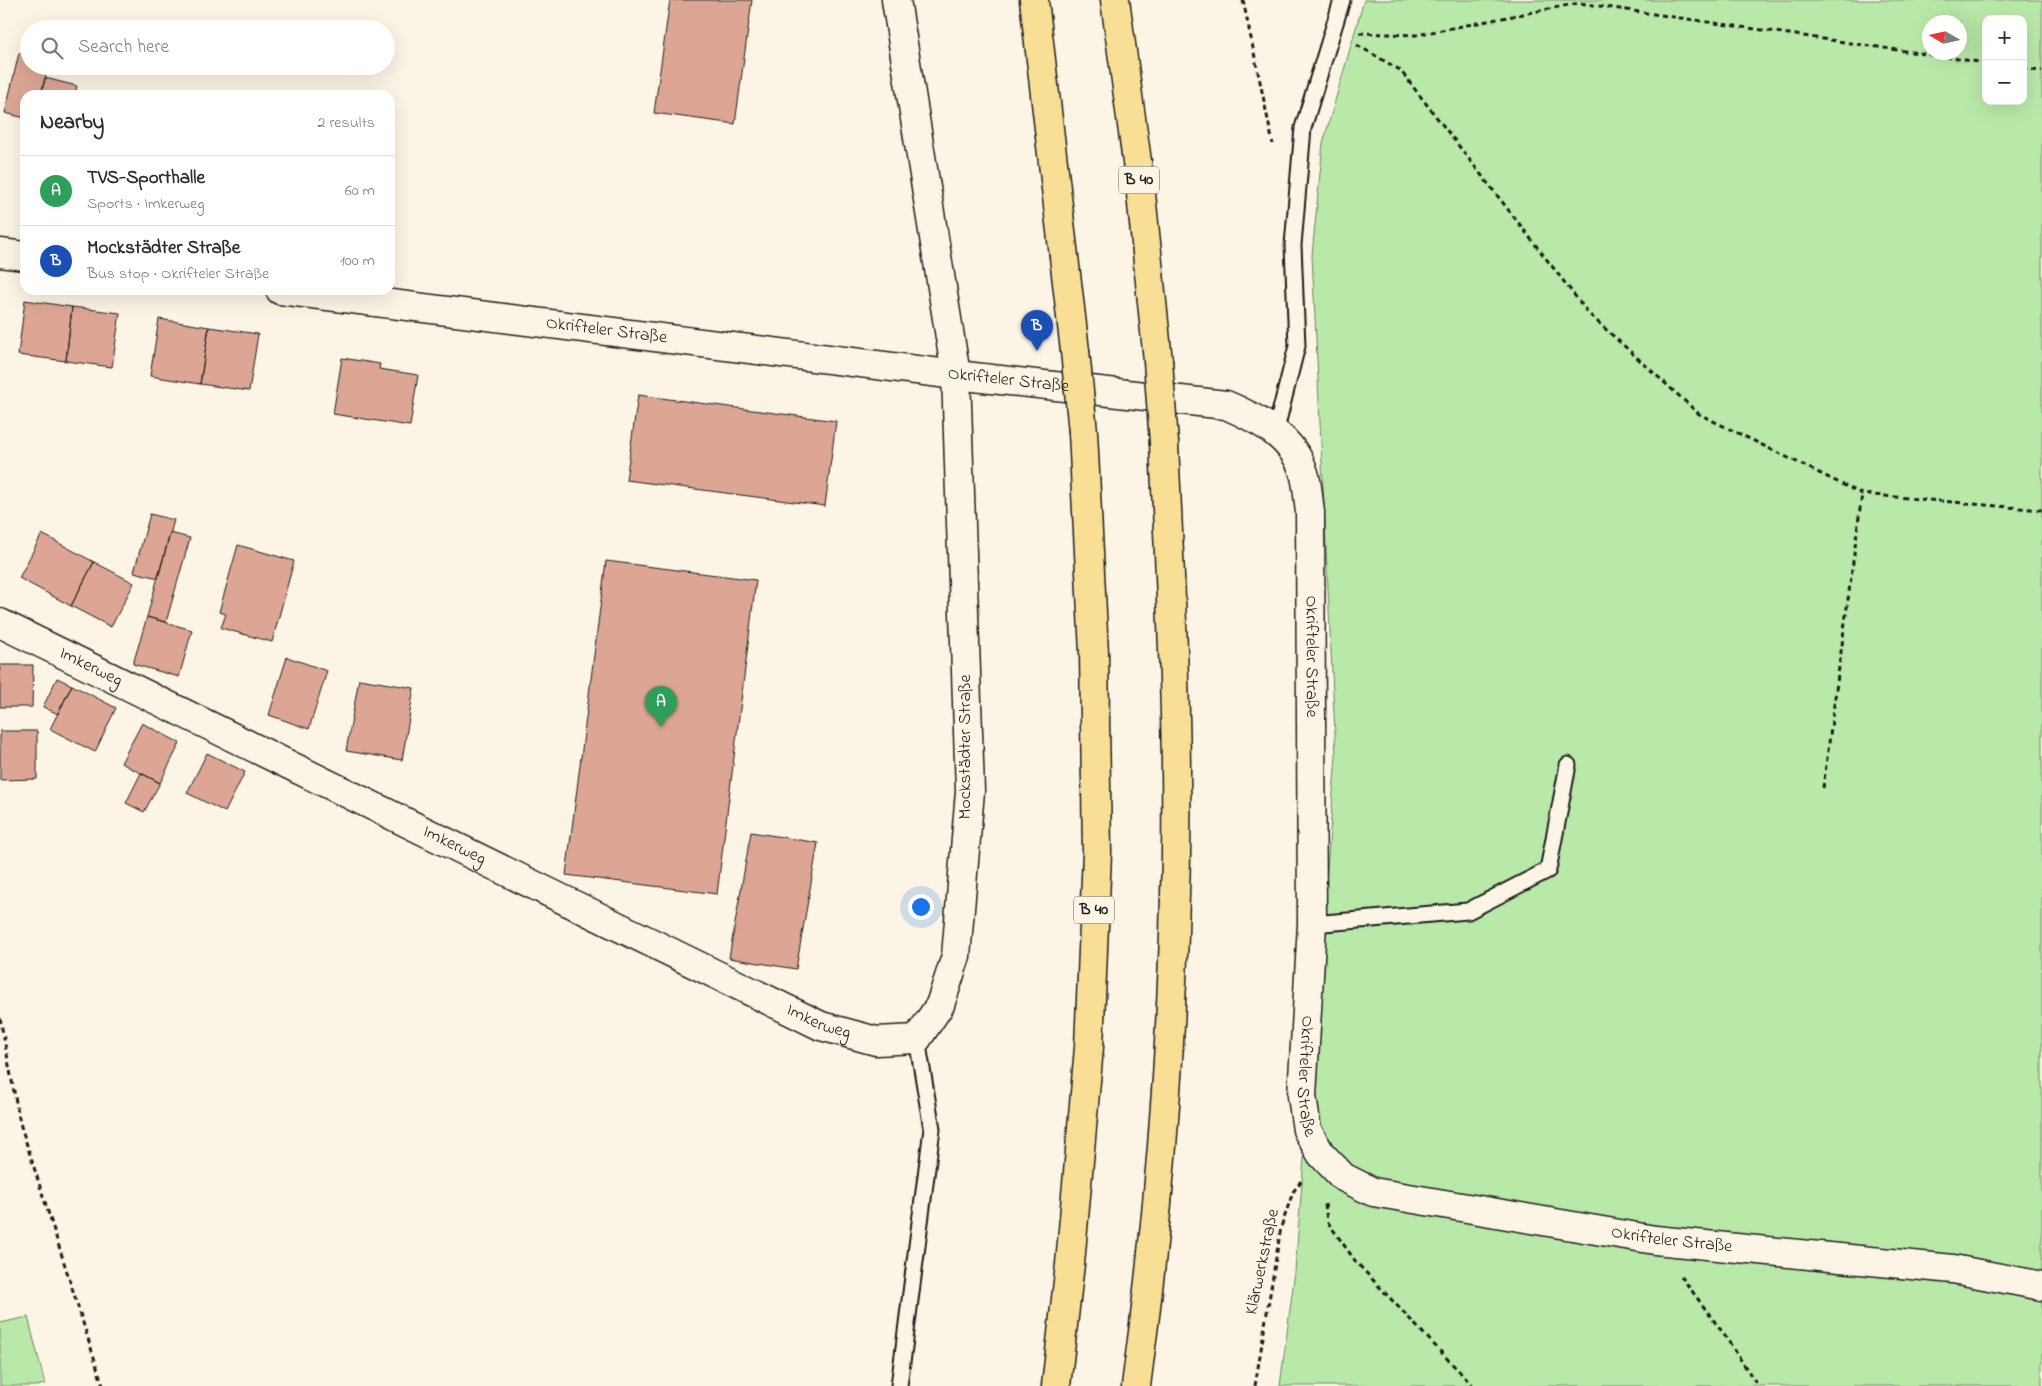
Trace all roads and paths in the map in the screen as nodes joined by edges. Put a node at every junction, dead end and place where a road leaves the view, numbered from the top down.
1 (896, 0) edge
2 (1034, 0) edge
3 (1115, 0) edge
4 (1243, 0) edge
5 (1342, 0) edge
6 (1333, 32) junction
7 (1982, 62) edge
8 (2027, 69) edge
9 (2042, 72) edge
10 (1274, 148) dead end
11 (0, 253) edge
12 (20, 255) edge
13 (319, 295) edge
14 (956, 376) junction
15 (1275, 433) junction
16 (1862, 494) junction
17 (2042, 510) edge
18 (0, 623) edge
19 (1568, 765) dead end
20 (1823, 788) dead end
21 (1312, 924) junction
22 (0, 1018) edge
23 (917, 1039) junction
24 (1321, 1154) junction
25 (1655, 1240) junction
26 (2042, 1286) edge
27 (103, 1386) edge
28 (899, 1386) edge
29 (1056, 1386) edge
30 (1136, 1386) edge
31 (1255, 1386) edge
32 (1473, 1386) edge
33 (1758, 1386) edge

1 - 14 street, Mockstädter Straße
2 - 29 highway, B 40, bridge
3 - 30 highway, B 40, bridge
4 - 10 path
5 - 6 lane
6 - 7 path
6 - 15 lane
6 - 16 path
8 - 9 path
11 - 12 street
13 - 14 street, Okrifteler Straße
14 - 15 street, Okrifteler Straße
14 - 23 street, Mockstädter Straße
15 - 21 street, Okrifteler Straße
16 - 17 path
16 - 20 path
18 - 23 street, Imkerweg
19 - 21 lane
21 - 24 street, Okrifteler Straße
22 - 27 path
23 - 28 lane
24 - 25 street, Okrifteler Straße
24 - 31 path, Klärwerkstraße
24 - 32 path
25 - 26 street, Okrifteler Straße
25 - 33 path

